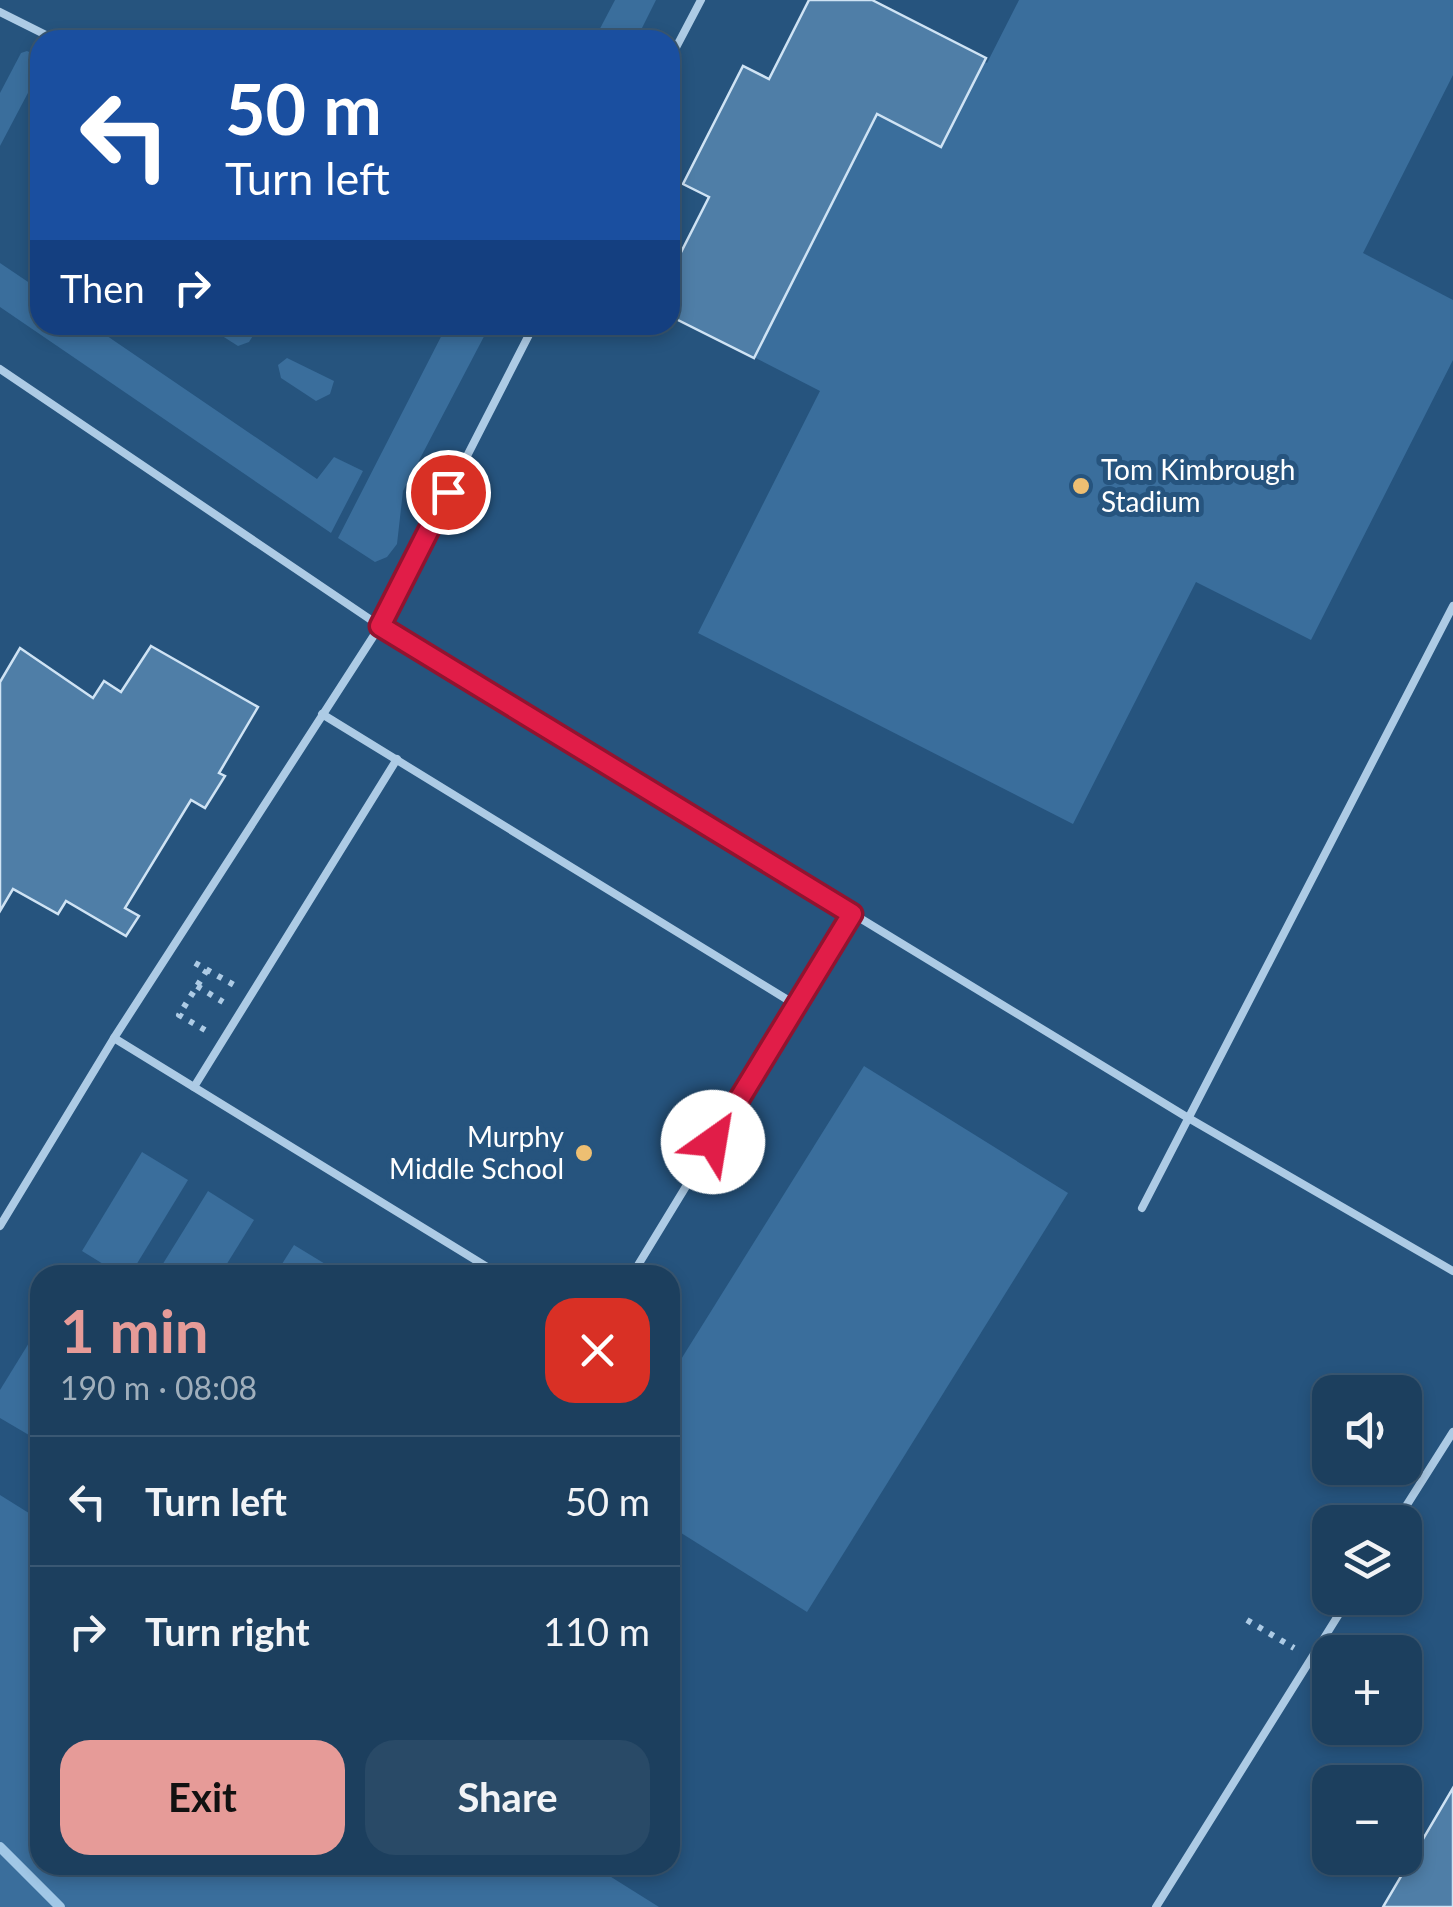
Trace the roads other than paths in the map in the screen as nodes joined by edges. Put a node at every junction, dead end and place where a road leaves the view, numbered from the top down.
1 (5, 0) edge
2 (700, 0) edge
3 (0, 10) edge
4 (37, 30) edge
5 (680, 40) edge
6 (529, 335) edge
7 (0, 368) edge
8 (1453, 606) edge
9 (380, 626) junction
10 (322, 714) junction
11 (397, 760) junction
12 (852, 914) junction
13 (796, 1005) junction
14 (114, 1038) junction
15 (194, 1088) junction
16 (1186, 1116) junction
17 (1142, 1208) dead end
18 (0, 1226) edge
19 (484, 1265) edge
20 (638, 1265) edge
21 (1453, 1271) edge
22 (1453, 1432) edge
23 (1407, 1505) edge
24 (1338, 1615) edge
25 (1156, 1907) edge

1 - 3 lane
2 - 5 lane
3 - 4 lane
6 - 9 lane
7 - 9 lane
8 - 16 lane
9 - 10 lane
9 - 12 lane
10 - 11 lane
10 - 14 lane
11 - 13 lane
11 - 15 lane
12 - 13 lane
12 - 16 lane
13 - 20 lane
14 - 15 lane
14 - 18 lane
15 - 19 lane
16 - 17 lane
16 - 21 lane
22 - 23 lane
24 - 25 lane

